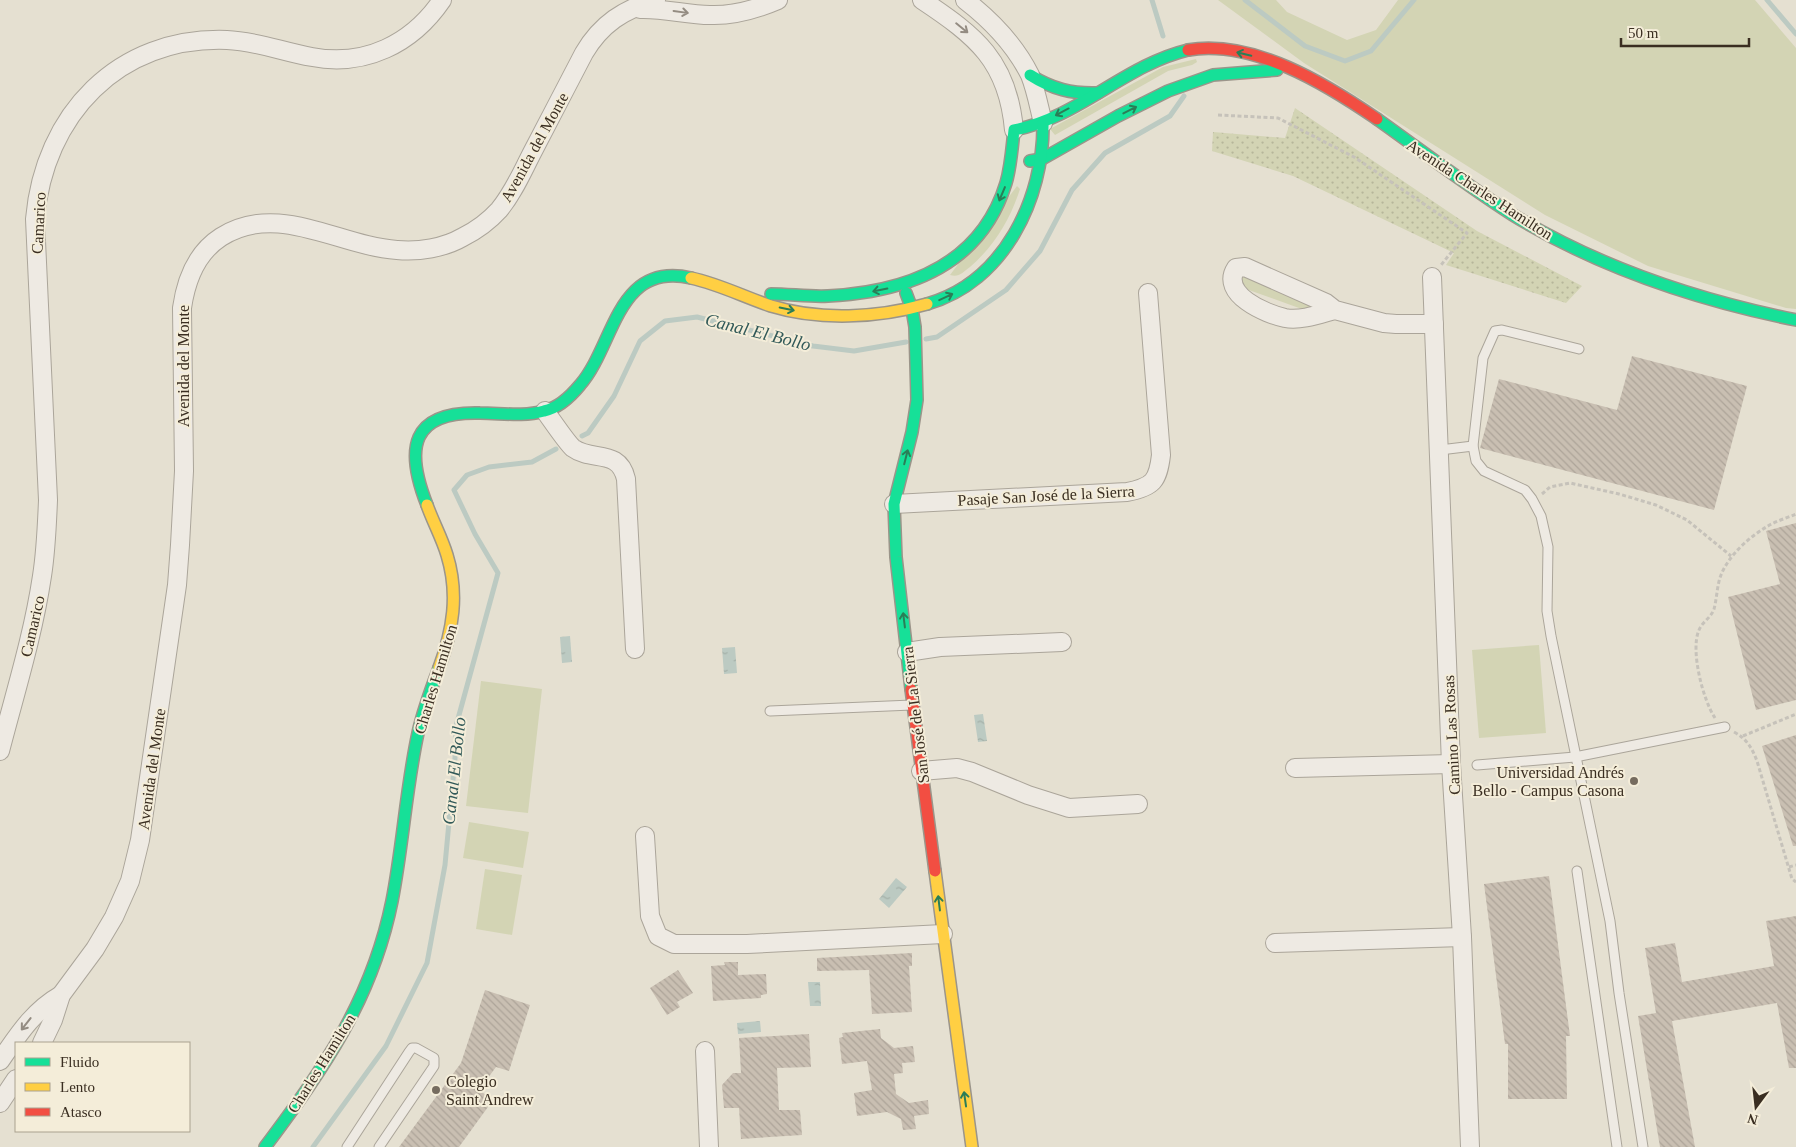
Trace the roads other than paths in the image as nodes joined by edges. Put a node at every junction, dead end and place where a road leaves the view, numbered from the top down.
1 (442, 0) edge
2 (656, 0) edge
3 (778, 0) edge
4 (922, 0) edge
5 (965, 0) edge
6 (632, 10) junction
7 (1290, 70) junction
8 (1030, 75) junction
9 (1098, 93) junction
10 (1043, 123) junction
11 (1014, 130) junction
12 (1042, 159) junction
13 (1011, 163) junction
14 (1432, 278) road end
15 (903, 285) junction
16 (1148, 293) dead end
17 (741, 294) junction
18 (912, 309) junction
19 (1335, 310) junction
20 (1796, 320) edge
21 (1434, 324) junction
22 (1579, 349) dead end
23 (545, 411) junction
24 (1473, 446) junction
25 (1440, 450) junction
26 (894, 504) junction
27 (1062, 642) dead end
28 (635, 648) dead end
29 (907, 652) junction
30 (914, 704) junction
31 (770, 711) dead end
32 (1725, 727) road end
33 (0, 751) edge
34 (1575, 757) junction
35 (1451, 764) junction
36 (1477, 765) dead end
37 (1295, 768) dead end
38 (922, 771) junction
39 (1138, 804) dead end
40 (645, 836) dead end
41 (1578, 871) dead end
42 (943, 934) junction
43 (1462, 937) junction
44 (1275, 943) dead end
45 (61, 996) junction
46 (42, 1042) edge
47 (705, 1051) dead end
48 (0, 1061) edge
49 (15, 1080) edge
50 (0, 1102) edge
51 (265, 1147) edge
52 (347, 1147) edge
53 (379, 1147) edge
54 (709, 1147) edge
55 (972, 1147) edge
56 (1470, 1147) edge
57 (1617, 1147) edge
58 (1643, 1147) edge

1 - 33 street, Camarico
2 - 6 street, Avenida del Monte
6 -> 3 street, Avenida del Monte
4 -> 11 street
5 - 8 street
6 - 45 street, Avenida del Monte
7 -> 9 street, Avenida Charles Hamilton
12 -> 7 street, Avenida Charles Hamilton
7 - 20 street, Avenida Charles Hamilton
8 - 9 street
8 - 10 street
9 -> 10 street, Avenida Charles Hamilton
10 - 11 street, Avenida Charles Hamilton
10 - 12 street, Charles Hamilton
11 - 13 street, Charles Hamilton
12 - 13 street, Avenida Charles Hamilton
18 -> 12 street, Charles Hamilton
13 -> 15 street, Charles Hamilton
14 - 21 street, Camino Las Rosas
15 -> 17 street, Charles Hamilton
15 - 18 street, San José de La Sierra
16 - 26 street, Pasaje San José de la Sierra
17 -> 18 street, Charles Hamilton
17 - 23 street, Charles Hamilton
26 -> 18 street, San José de La Sierra
19 - 19 street
19 - 21 street
21 - 25 street, Camino Las Rosas
22 - 24 lane
23 - 28 street
23 - 51 street, Charles Hamilton
24 - 25 lane
24 - 34 lane
25 - 35 street, Camino Las Rosas
29 -> 26 street, San José de La Sierra
27 - 29 street
29 - 30 street, San José de La Sierra
30 - 31 lane
30 - 38 street, San José de La Sierra
32 - 34 lane
34 - 36 lane
34 - 58 lane
35 - 37 street
35 - 43 street, Camino Las Rosas
38 - 39 street
42 -> 38 street, San José de La Sierra
40 - 42 street
41 - 57 lane
55 -> 42 street, San José de La Sierra
43 - 44 street
43 - 56 street, Camino Las Rosas
45 - 46 street, Avenida del Monte
45 -> 48 street, Avenida del Monte
47 - 54 street
49 - 50 street
52 - 53 lane

